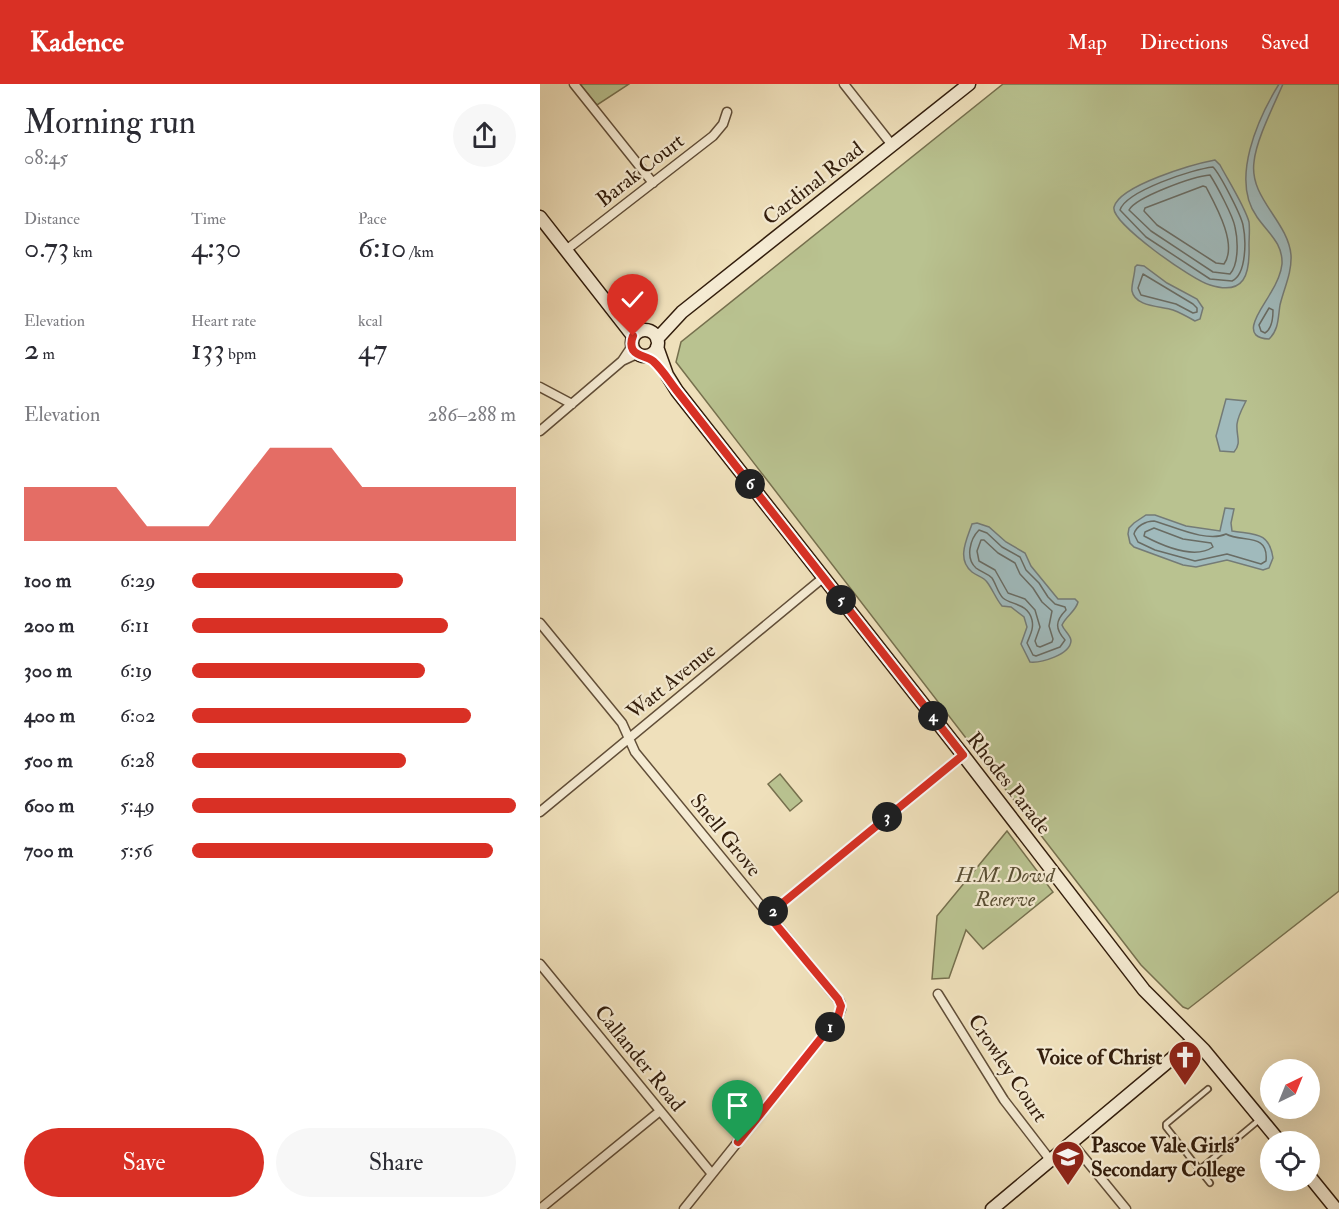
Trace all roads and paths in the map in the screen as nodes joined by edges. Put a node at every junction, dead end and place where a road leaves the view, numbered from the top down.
1 (574, 84) edge
2 (844, 84) edge
3 (969, 84) edge
4 (727, 112) dead end
5 (892, 145) junction
6 (653, 183) junction
7 (540, 217) edge
8 (566, 250) junction
9 (644, 342) junction
10 (540, 387) edge
11 (572, 404) junction
12 (540, 431) edge
13 (824, 578) junction
14 (540, 623) edge
15 (629, 738) junction
16 (963, 755) junction
17 (540, 812) edge
18 (768, 915) junction
19 (540, 964) edge
20 (938, 994) dead end
21 (1194, 1040) junction
22 (1208, 1089) dead end
23 (660, 1111) junction
24 (1260, 1117) edge
25 (1260, 1119) edge
26 (1262, 1119) edge
27 (1271, 1131) edge
28 (1072, 1143) junction
29 (1051, 1161) junction
30 (1200, 1170) junction
31 (712, 1174) junction
32 (1210, 1183) dead end
33 (1320, 1189) edge
34 (540, 1209) edge
35 (684, 1209) edge
36 (992, 1209) edge
37 (1126, 1209) edge
38 (1336, 1209) edge

1 - 6 street
2 - 5 street
3 - 5 main road, Cardinal Road
4 - 6 street, Barak Court
5 - 9 main road, Cardinal Road
6 - 8 street, Barak Court
7 - 8 main road, Rhodes Parade
8 - 9 main road, Rhodes Parade
9 - 11 street
9 - 13 main road, Rhodes Parade
10 - 11 street
11 - 12 street
13 - 15 street, Watt Avenue
13 - 16 main road, Rhodes Parade
14 - 15 street, Snell Grove
15 - 17 street, Watt Avenue
15 - 18 street, Snell Grove
16 - 18 street
16 - 21 main road, Rhodes Parade
18 - 31 street, Snell Grove
19 - 23 street, Callander Road
20 - 29 street, Crowley Court
21 - 24 main road, Rhodes Parade
21 - 28 main road
22 - 30 lane
23 - 31 street, Callander Road
23 - 34 street
25 - 30 lane
26 - 27 main road, Rhodes Parade
28 - 29 main road
28 - 37 street
29 - 36 main road
30 - 32 lane
31 - 35 street, Snell Grove
33 - 38 main road

